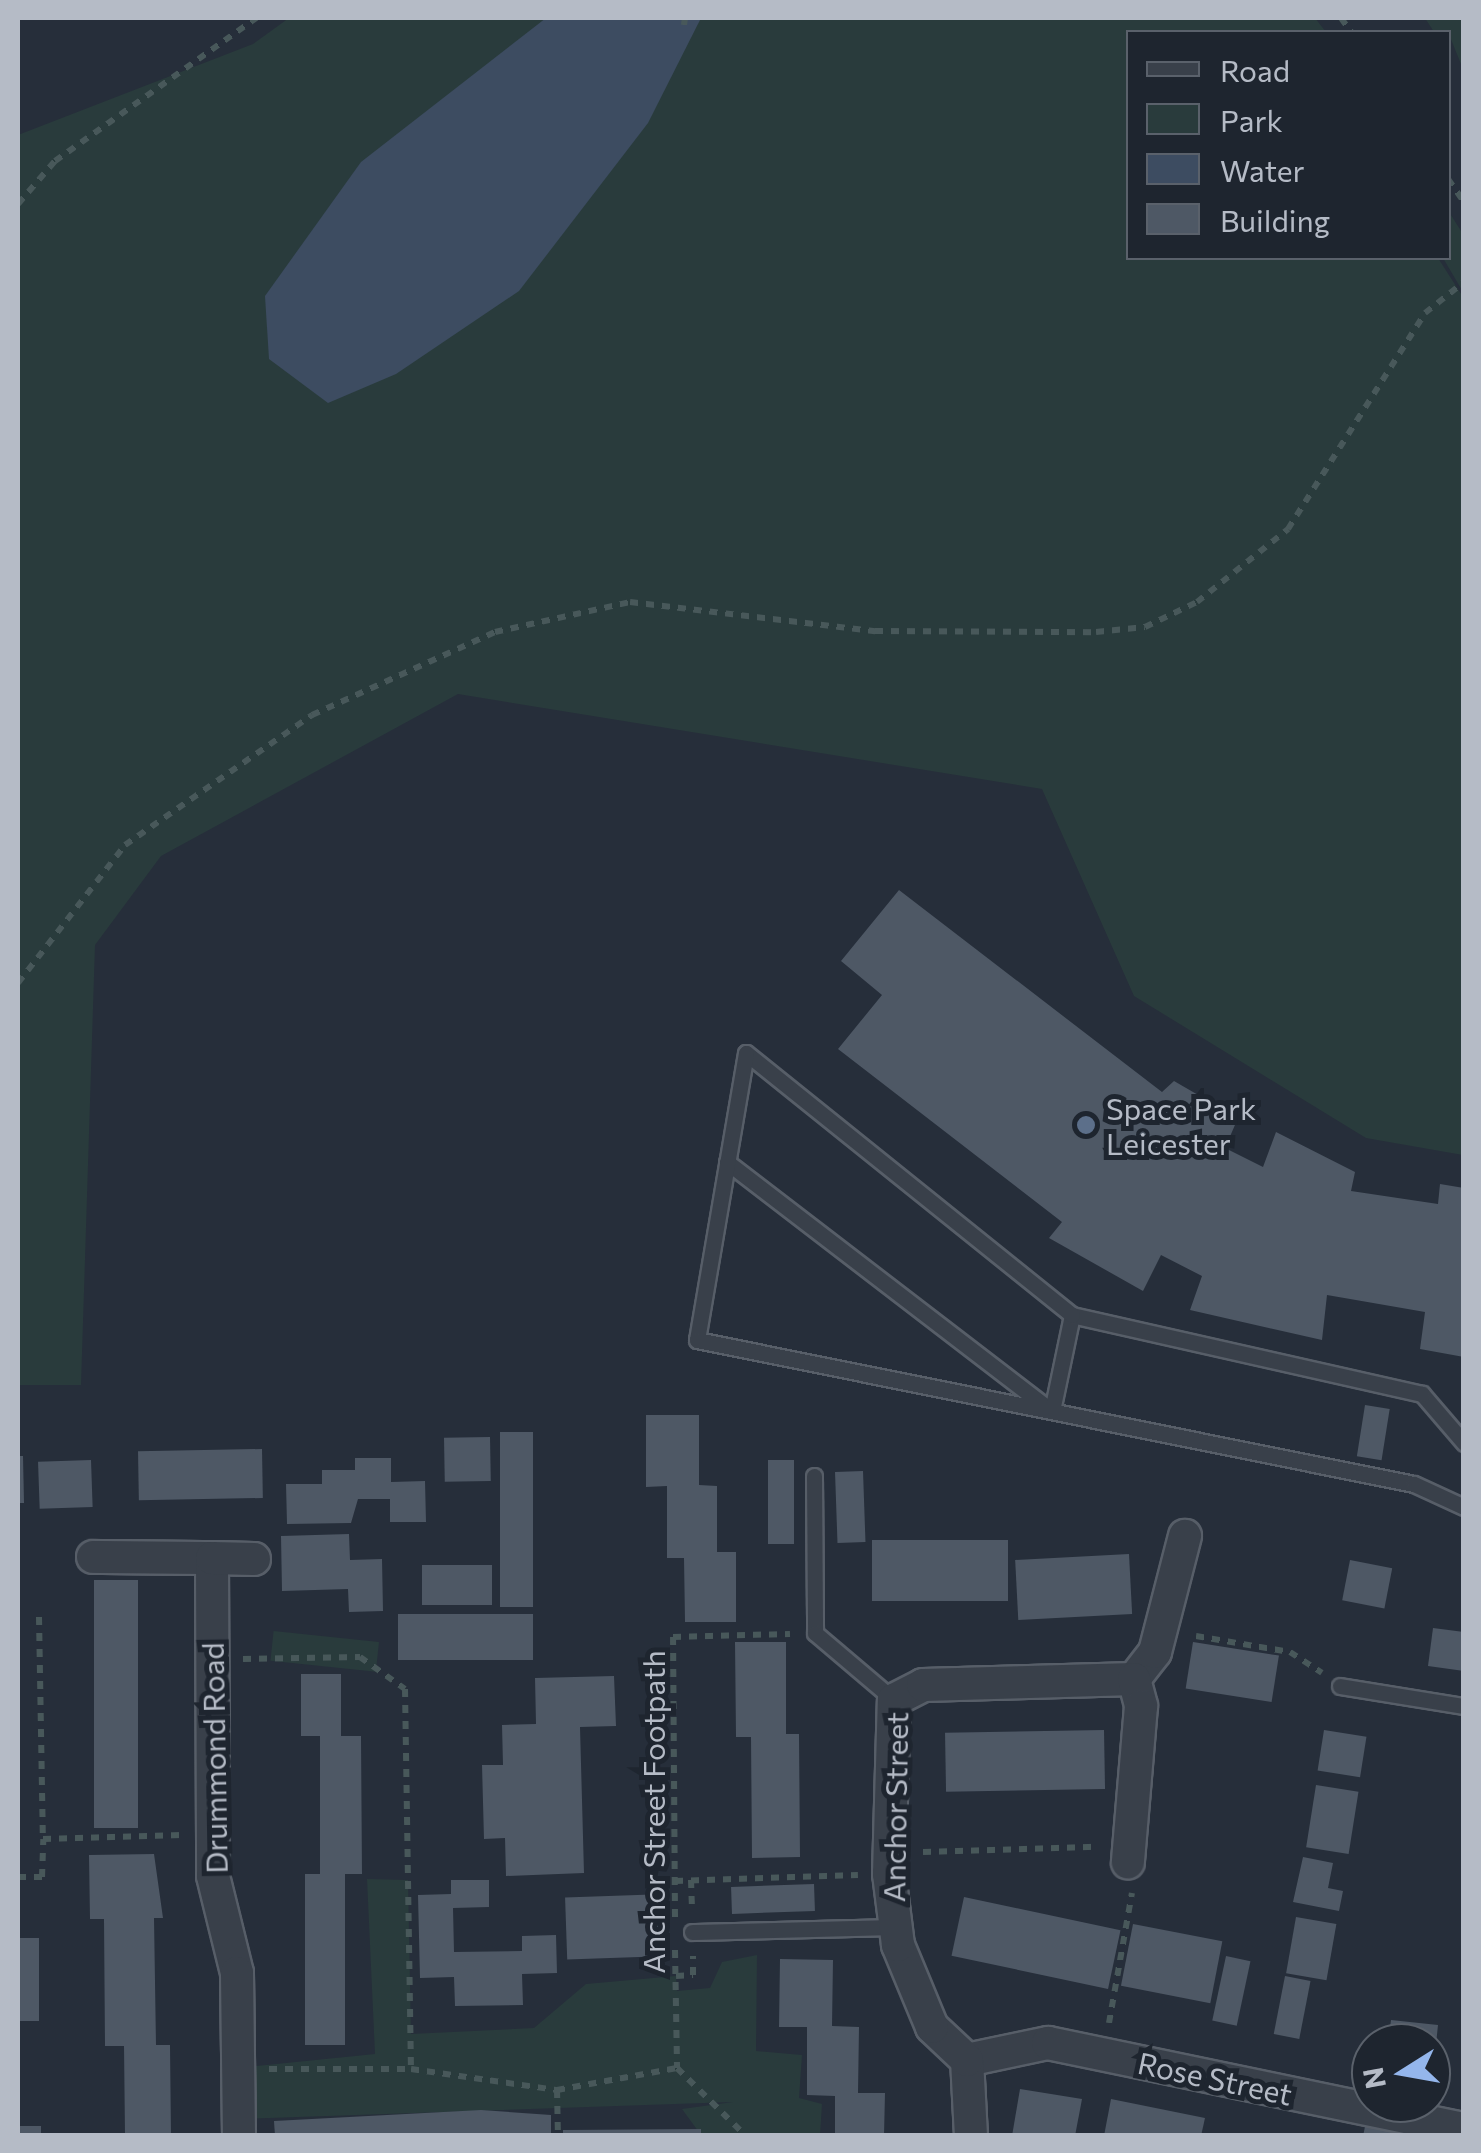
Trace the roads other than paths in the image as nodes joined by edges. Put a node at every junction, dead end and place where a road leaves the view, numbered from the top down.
1 (727, 1162) junction
2 (1072, 1315) junction
3 (1052, 1411) junction
4 (1464, 1444) edge
5 (814, 1476) dead end
6 (1464, 1507) edge
7 (1185, 1536) dead end
8 (93, 1556) dead end
9 (212, 1558) junction
10 (254, 1559) dead end
11 (1134, 1680) junction
12 (1340, 1686) road end
13 (894, 1700) junction
14 (1464, 1706) edge
15 (1128, 1854) road end
16 (896, 1927) junction
17 (692, 1932) dead end
18 (968, 2060) junction
19 (1464, 2129) edge
20 (239, 2136) edge
21 (970, 2136) edge

1 - 2 lane
1 - 3 lane
1 - 3 lane
2 - 3 lane
2 - 4 lane
3 - 6 lane
5 - 13 lane
7 - 11 street
8 - 9 street
9 - 10 street
9 - 20 street, Drummond Road
11 - 13 street, Anchor Street
11 - 15 street
12 - 14 lane
13 - 16 street, Anchor Street
16 - 17 lane
16 - 18 street, Anchor Street
18 - 19 street, Rose Street
18 - 21 street

